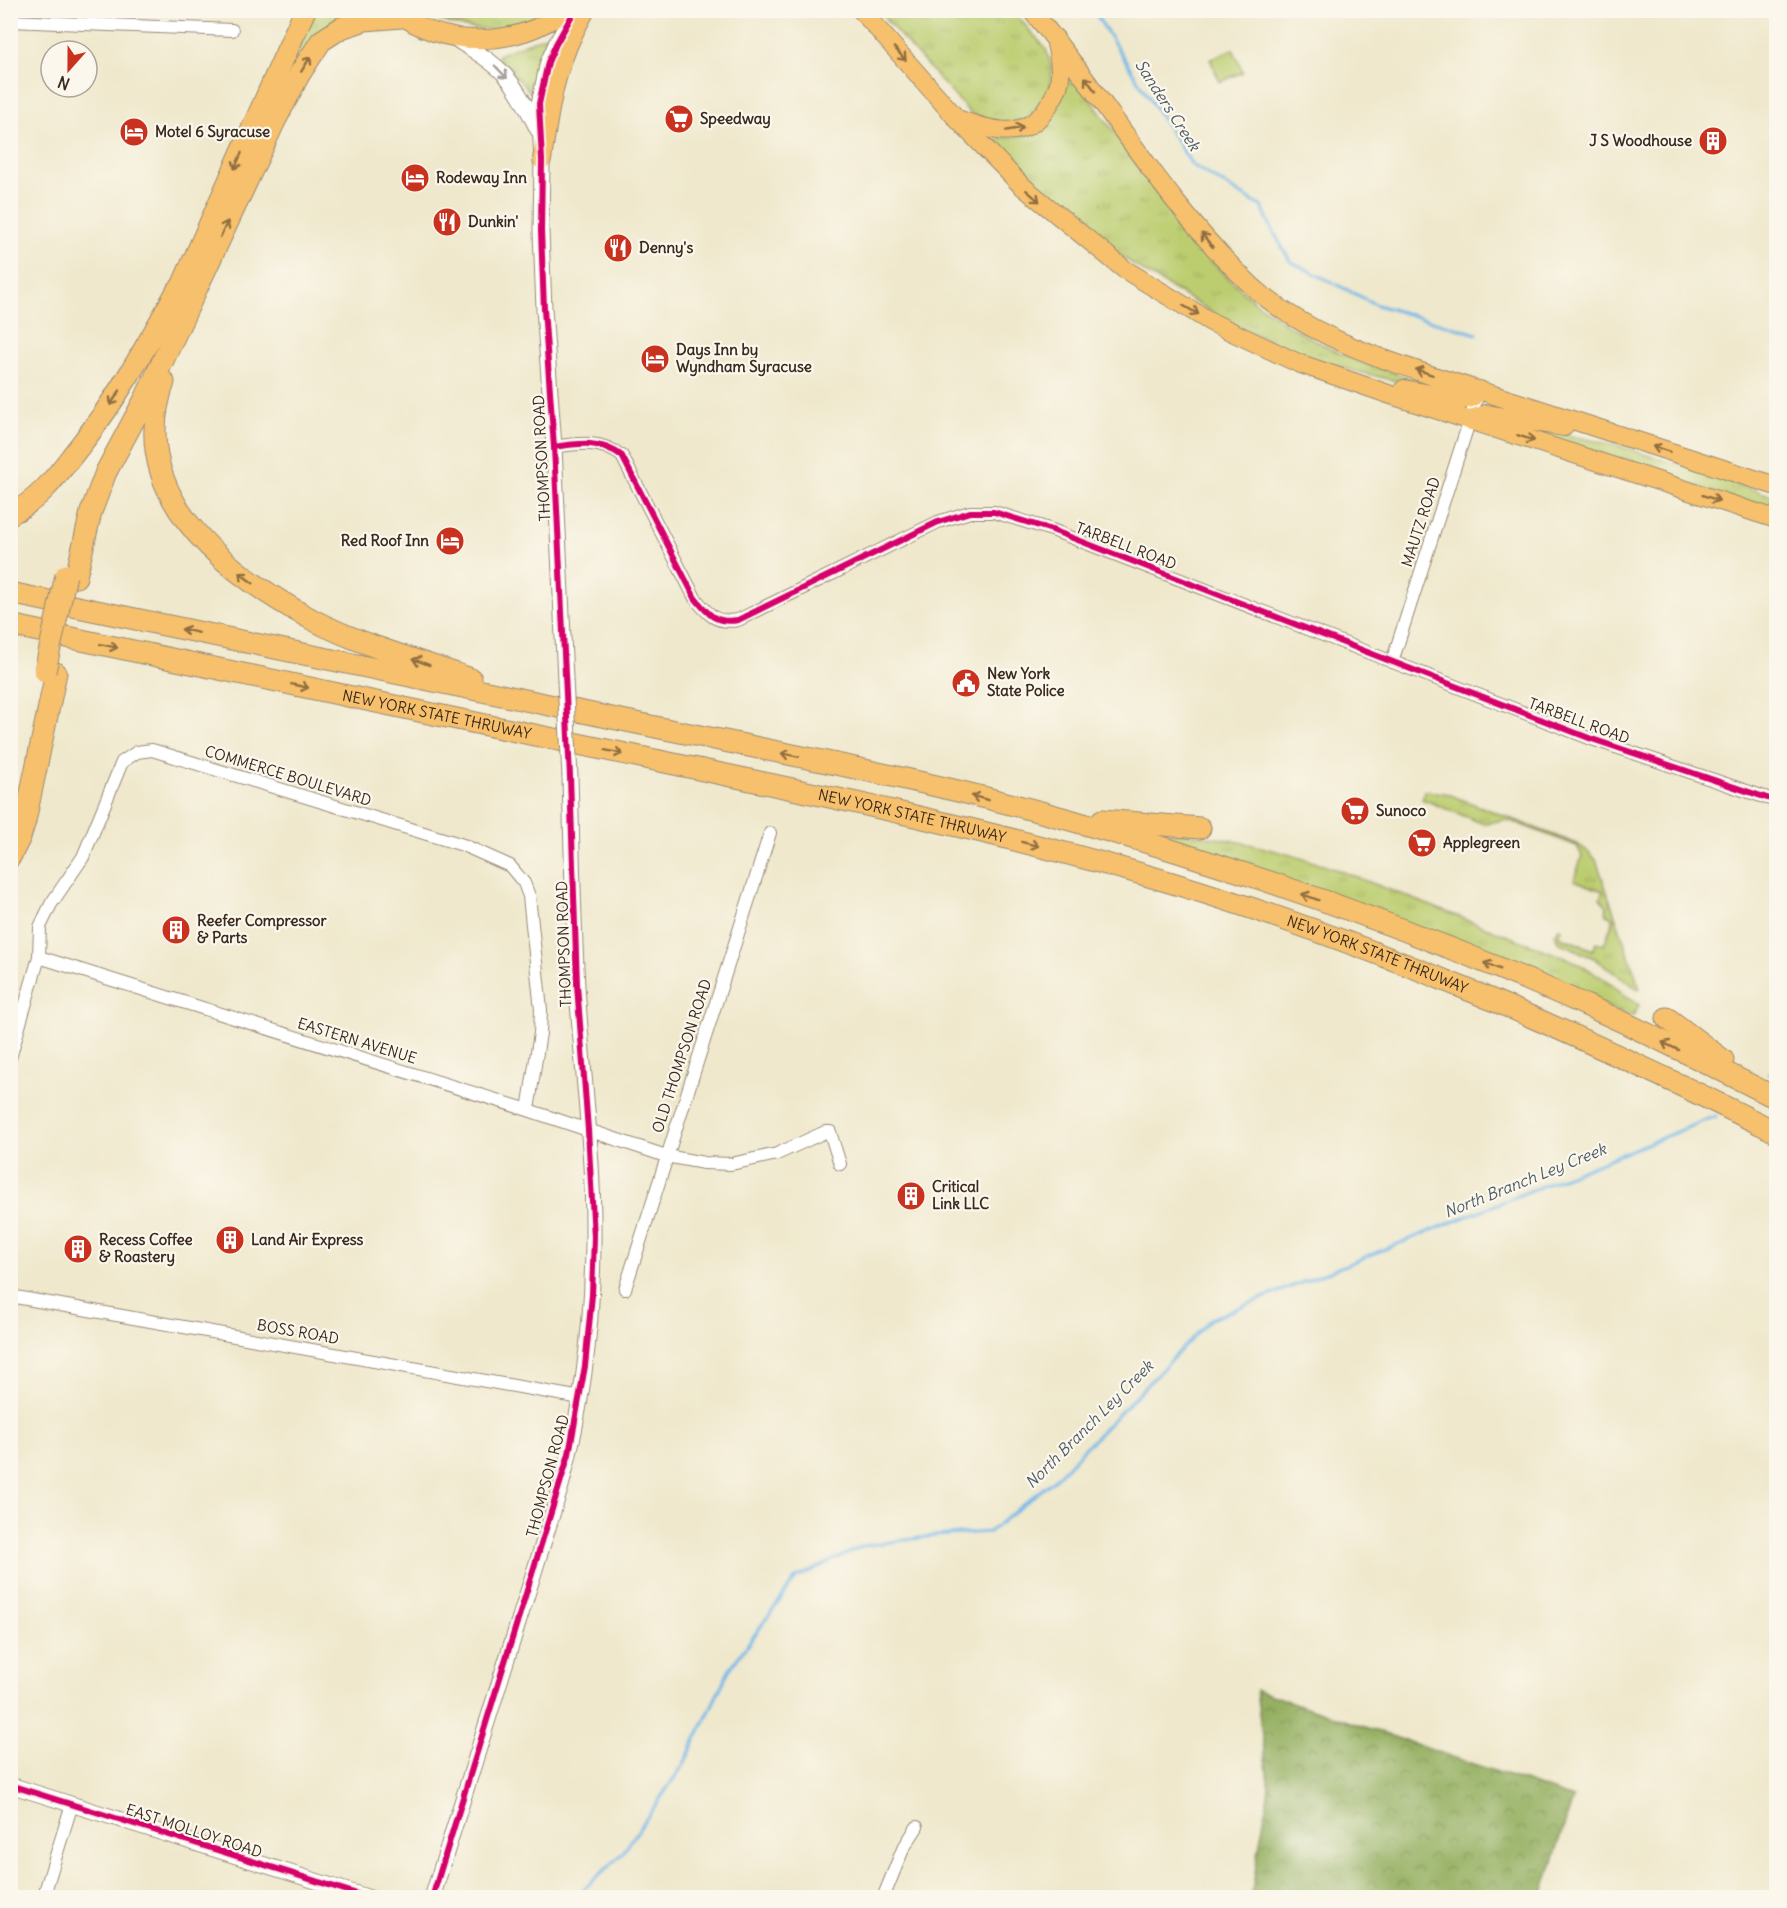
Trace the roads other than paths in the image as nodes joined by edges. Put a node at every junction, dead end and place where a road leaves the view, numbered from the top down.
1 (305, 10) edge
2 (566, 10) edge
3 (575, 10) edge
4 (586, 10) edge
5 (1031, 10) edge
6 (398, 14) edge
7 (867, 14) edge
8 (10, 21) edge
9 (231, 30) dead end
10 (1054, 37) junction
11 (454, 38) junction
12 (958, 120) junction
13 (540, 133) junction
14 (542, 160) junction
15 (193, 278) junction
16 (1323, 371) junction
17 (1480, 390) junction
18 (1470, 420) junction
19 (1626, 437) junction
20 (554, 447) junction
21 (1776, 486) edge
22 (10, 514) edge
23 (1776, 519) edge
24 (10, 593) edge
25 (10, 625) edge
26 (10, 633) edge
27 (48, 633) junction
28 (1392, 662) junction
29 (51, 672) junction
30 (536, 703) junction
31 (1776, 801) edge
32 (1037, 812) junction
33 (10, 828) edge
34 (1200, 828) dead end
35 (770, 833) dead end
36 (10, 857) edge
37 (39, 957) junction
38 (1667, 1017) dead end
39 (10, 1058) edge
40 (1768, 1094) edge
41 (528, 1110) junction
42 (588, 1130) junction
43 (1776, 1132) edge
44 (666, 1156) junction
45 (840, 1164) dead end
46 (625, 1289) dead end
47 (10, 1296) edge
48 (581, 1398) junction
49 (10, 1785) edge
50 (72, 1804) junction
51 (917, 1827) dead end
52 (43, 1898) edge
53 (370, 1898) edge
54 (432, 1898) edge
55 (884, 1898) edge

1 -> 15 highway
2 - 11 main road
3 - 13 street, THOMPSON ROAD
4 - 14 main road
5 - 10 main road
6 - 11 main road
15 -> 6 highway
7 -> 12 main road
8 - 9 street
12 -> 10 main road
17 -> 10 main road
11 -> 13 street, THOMPSON ROAD
12 -> 16 main road
13 - 14 street, THOMPSON ROAD
14 - 20 street, THOMPSON ROAD
15 -> 22 highway
15 - 29 highway
30 -> 15 highway
16 - 17 main road
16 - 18 main road
17 - 18 street, MAUTZ ROAD
17 - 19 main road
18 - 19 main road
18 -> 23 main road
18 - 28 street, MAUTZ ROAD
21 -> 19 main road
20 - 28 street, TARBELL ROAD
20 - 42 street, THOMPSON ROAD, bridge
30 -> 24 highway, NEW YORK STATE THRUWAY
25 - 27 highway, NEW YORK STATE THRUWAY
26 - 27 highway
27 -> 43 highway, NEW YORK STATE THRUWAY
28 - 31 street, TARBELL ROAD
29 - 33 highway
29 - 36 highway
32 -> 30 highway, NEW YORK STATE THRUWAY
32 - 34 highway
40 -> 32 highway, NEW YORK STATE THRUWAY
35 - 44 street, OLD THOMPSON ROAD
37 - 39 street, COMMERCE BOULEVARD
37 - 41 street, EASTERN AVENUE
37 - 41 street, COMMERCE BOULEVARD
38 - 40 highway
41 - 42 street, EASTERN AVENUE
42 - 44 street, EASTERN AVENUE
42 - 48 street, THOMPSON ROAD
44 - 45 street, EASTERN AVENUE
44 - 46 street, OLD THOMPSON ROAD
47 - 48 street, BOSS ROAD
48 - 54 street, THOMPSON ROAD
49 - 50 street, EAST MOLLOY ROAD
50 - 52 street
50 - 53 street, EAST MOLLOY ROAD
51 - 55 street

